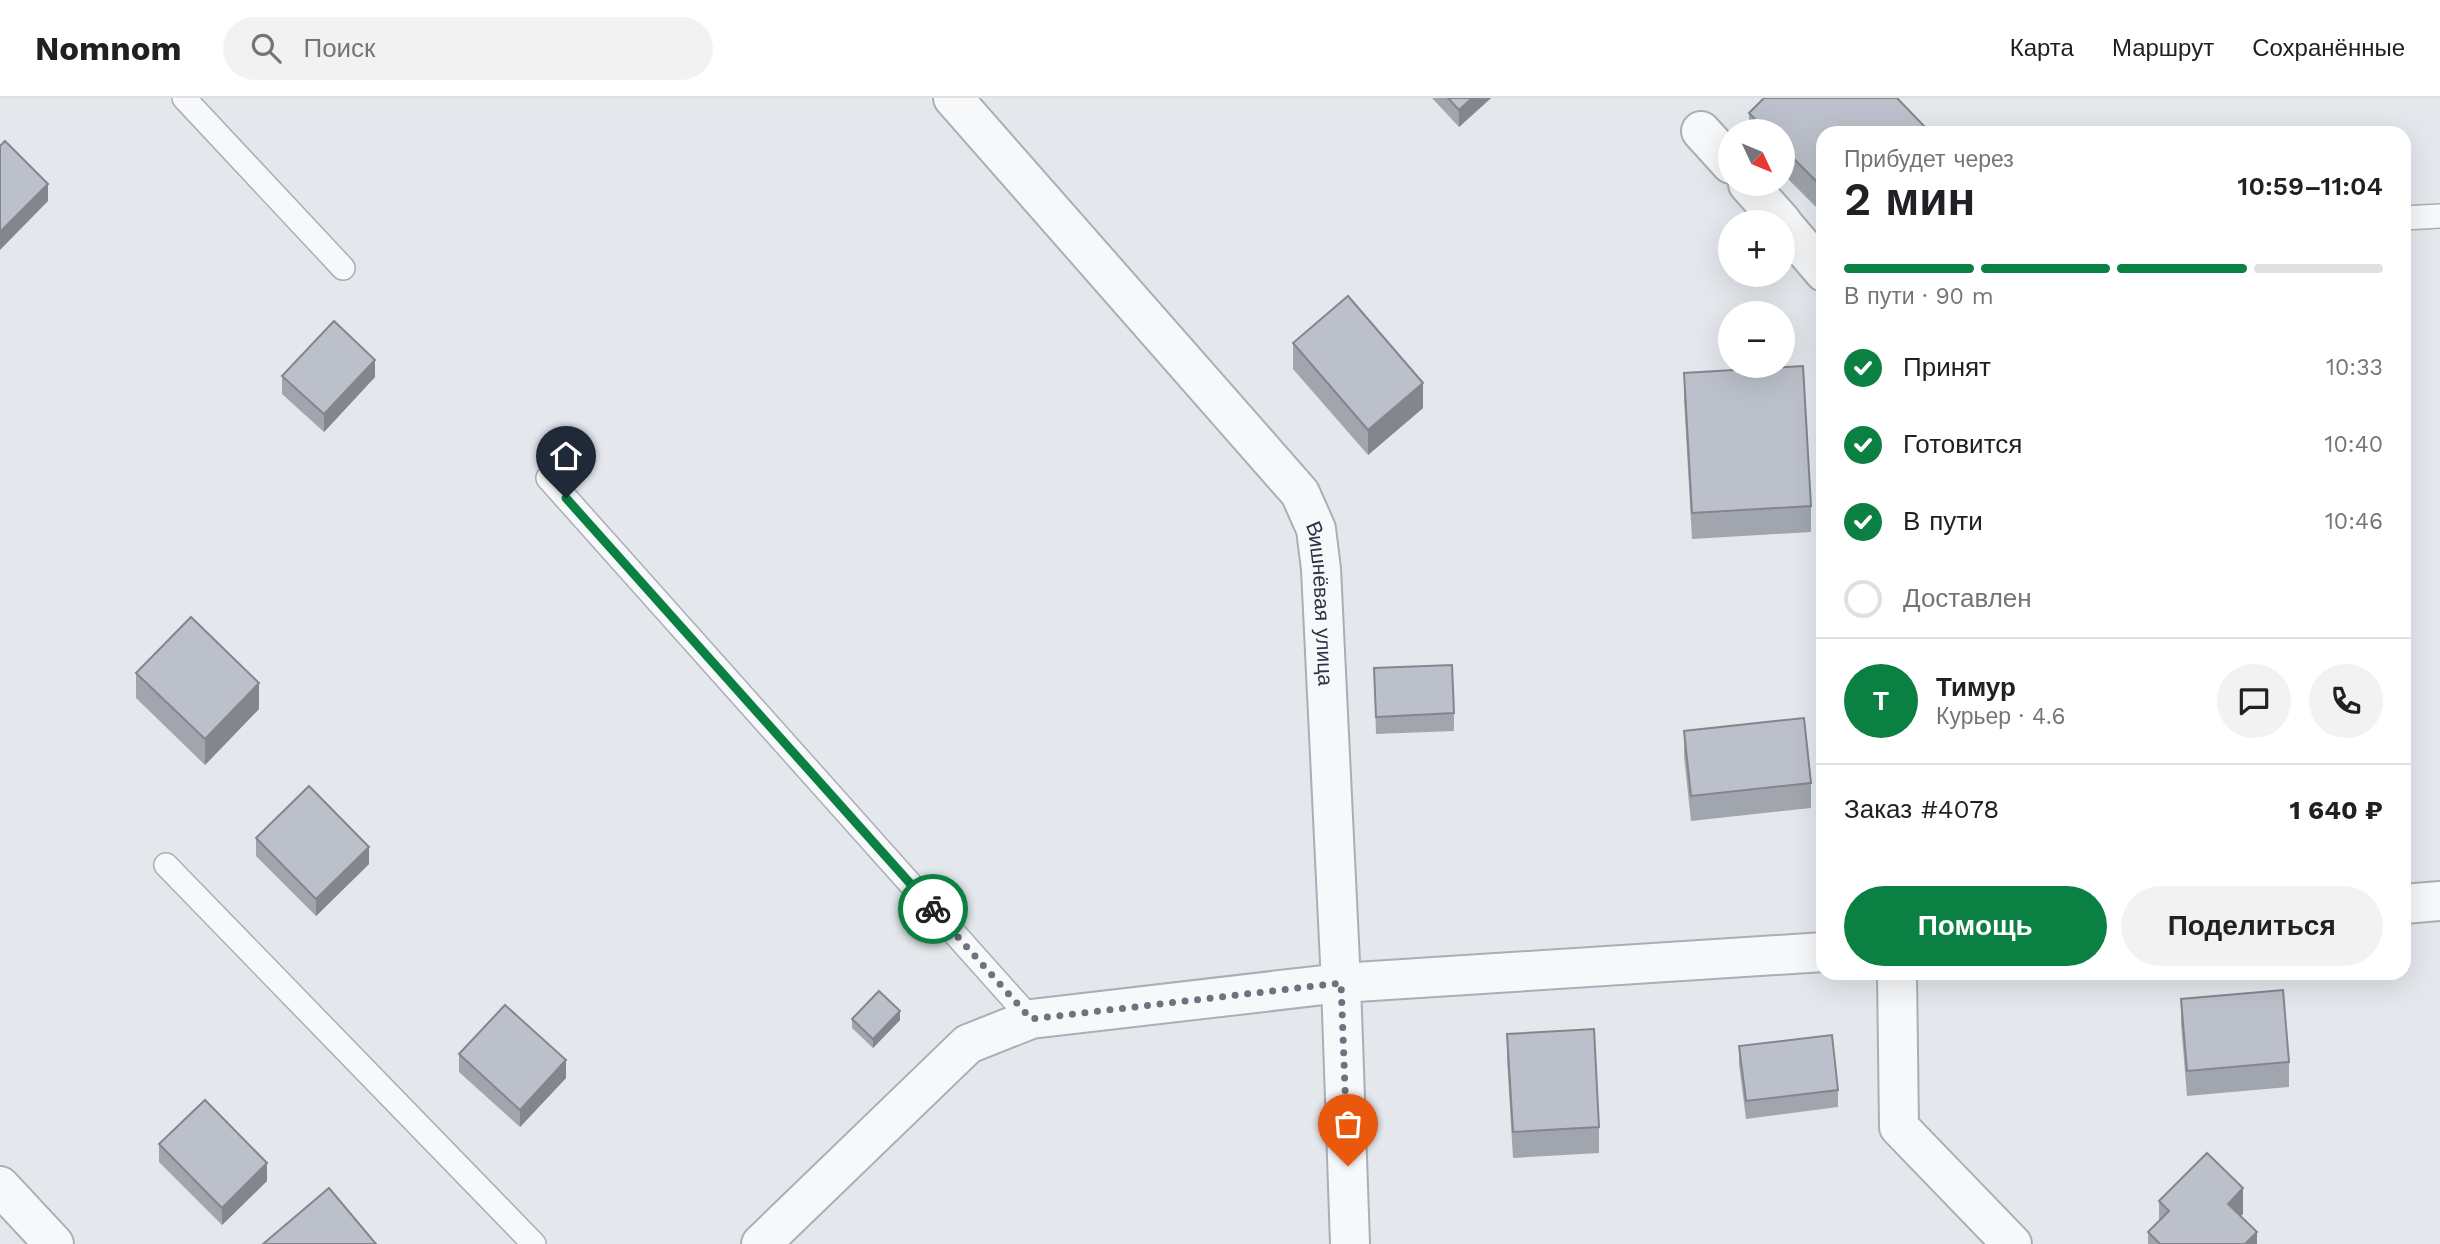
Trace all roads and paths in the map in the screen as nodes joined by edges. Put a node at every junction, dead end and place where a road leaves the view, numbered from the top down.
1 (184, 98) edge
2 (953, 98) edge
3 (1701, 131) dead end
4 (1718, 150) edge
5 (1758, 196) edge
6 (1771, 210) edge
7 (2440, 216) edge
8 (2411, 218) edge
9 (1795, 238) edge
10 (1816, 263) edge
11 (343, 268) dead end
12 (548, 478) dead end
13 (166, 865) dead end
14 (2440, 901) edge
15 (2411, 903) edge
16 (1816, 953) edge
17 (1897, 980) edge
18 (1341, 983) junction
19 (1031, 1019) junction
20 (0, 1186) edge
21 (54, 1244) edge
22 (534, 1244) edge
23 (761, 1244) edge
24 (1350, 1244) edge
25 (2012, 1244) edge

1 - 11 lane
2 - 18 street, Вишнёвая улица
3 - 4 street
5 - 6 street
7 - 8 lane
9 - 10 street
12 - 19 lane
13 - 22 lane
14 - 15 street
16 - 18 street
17 - 25 street
18 - 19 street
18 - 24 street, Вишнёвая улица
19 - 23 street
20 - 21 street

